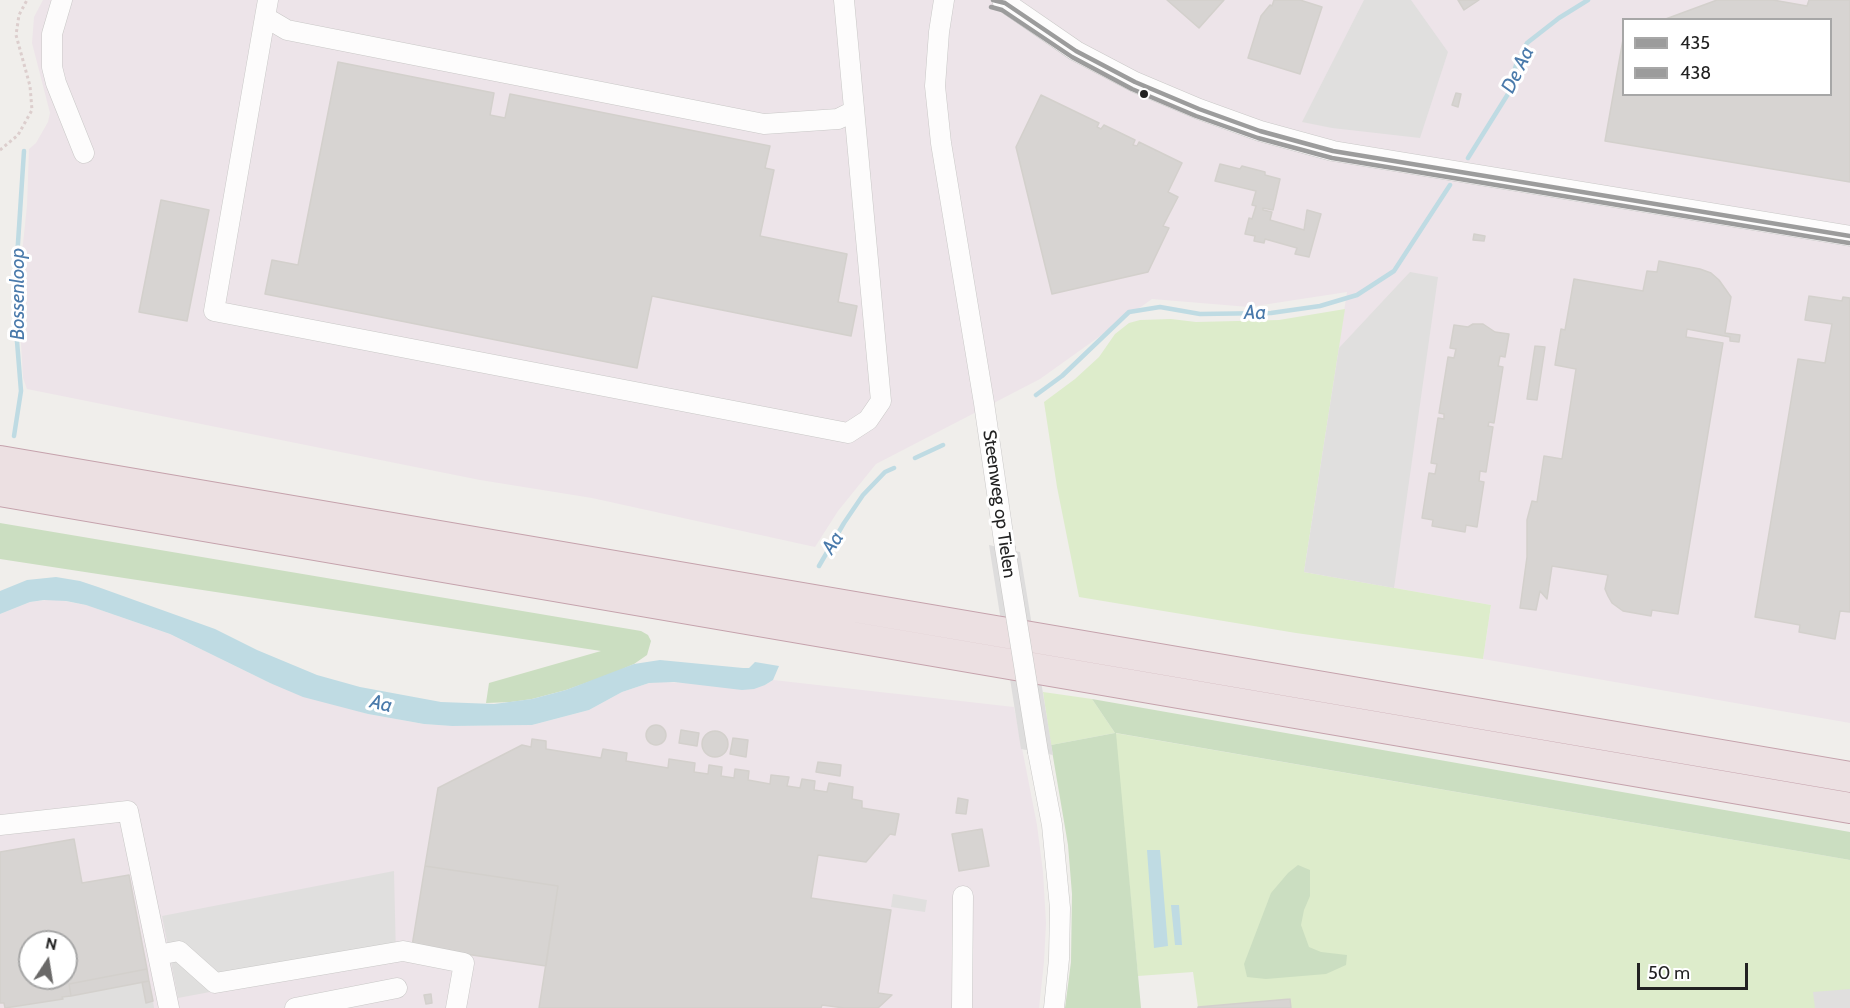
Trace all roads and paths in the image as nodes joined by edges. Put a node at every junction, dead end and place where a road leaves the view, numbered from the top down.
1 (27, 0) edge
2 (62, 0) edge
3 (844, 0) edge
4 (944, 0) edge
5 (1000, 1) edge
6 (267, 8) edge
7 (854, 111) junction
8 (0, 150) edge
9 (84, 153) dead end
10 (1850, 236) edge
11 (0, 461) edge
12 (0, 491) edge
13 (1850, 777) edge
14 (1850, 808) edge
15 (0, 825) edge
16 (963, 896) dead end
17 (158, 955) junction
18 (398, 988) dead end
19 (343, 1003) edge
20 (169, 1008) edge
21 (295, 1008) edge
22 (456, 1008) edge
23 (962, 1008) edge
24 (1054, 1008) edge

1 - 8 path
2 - 9 street
3 - 7 street
4 - 24 street, Steenweg op Tielen, bridge
5 - 10 street
6 - 7 street
6 - 7 street
11 - 13 highway
12 - 14 highway
15 - 17 street
16 - 23 street
17 - 20 street
17 - 22 street
18 - 19 street
19 - 21 street

